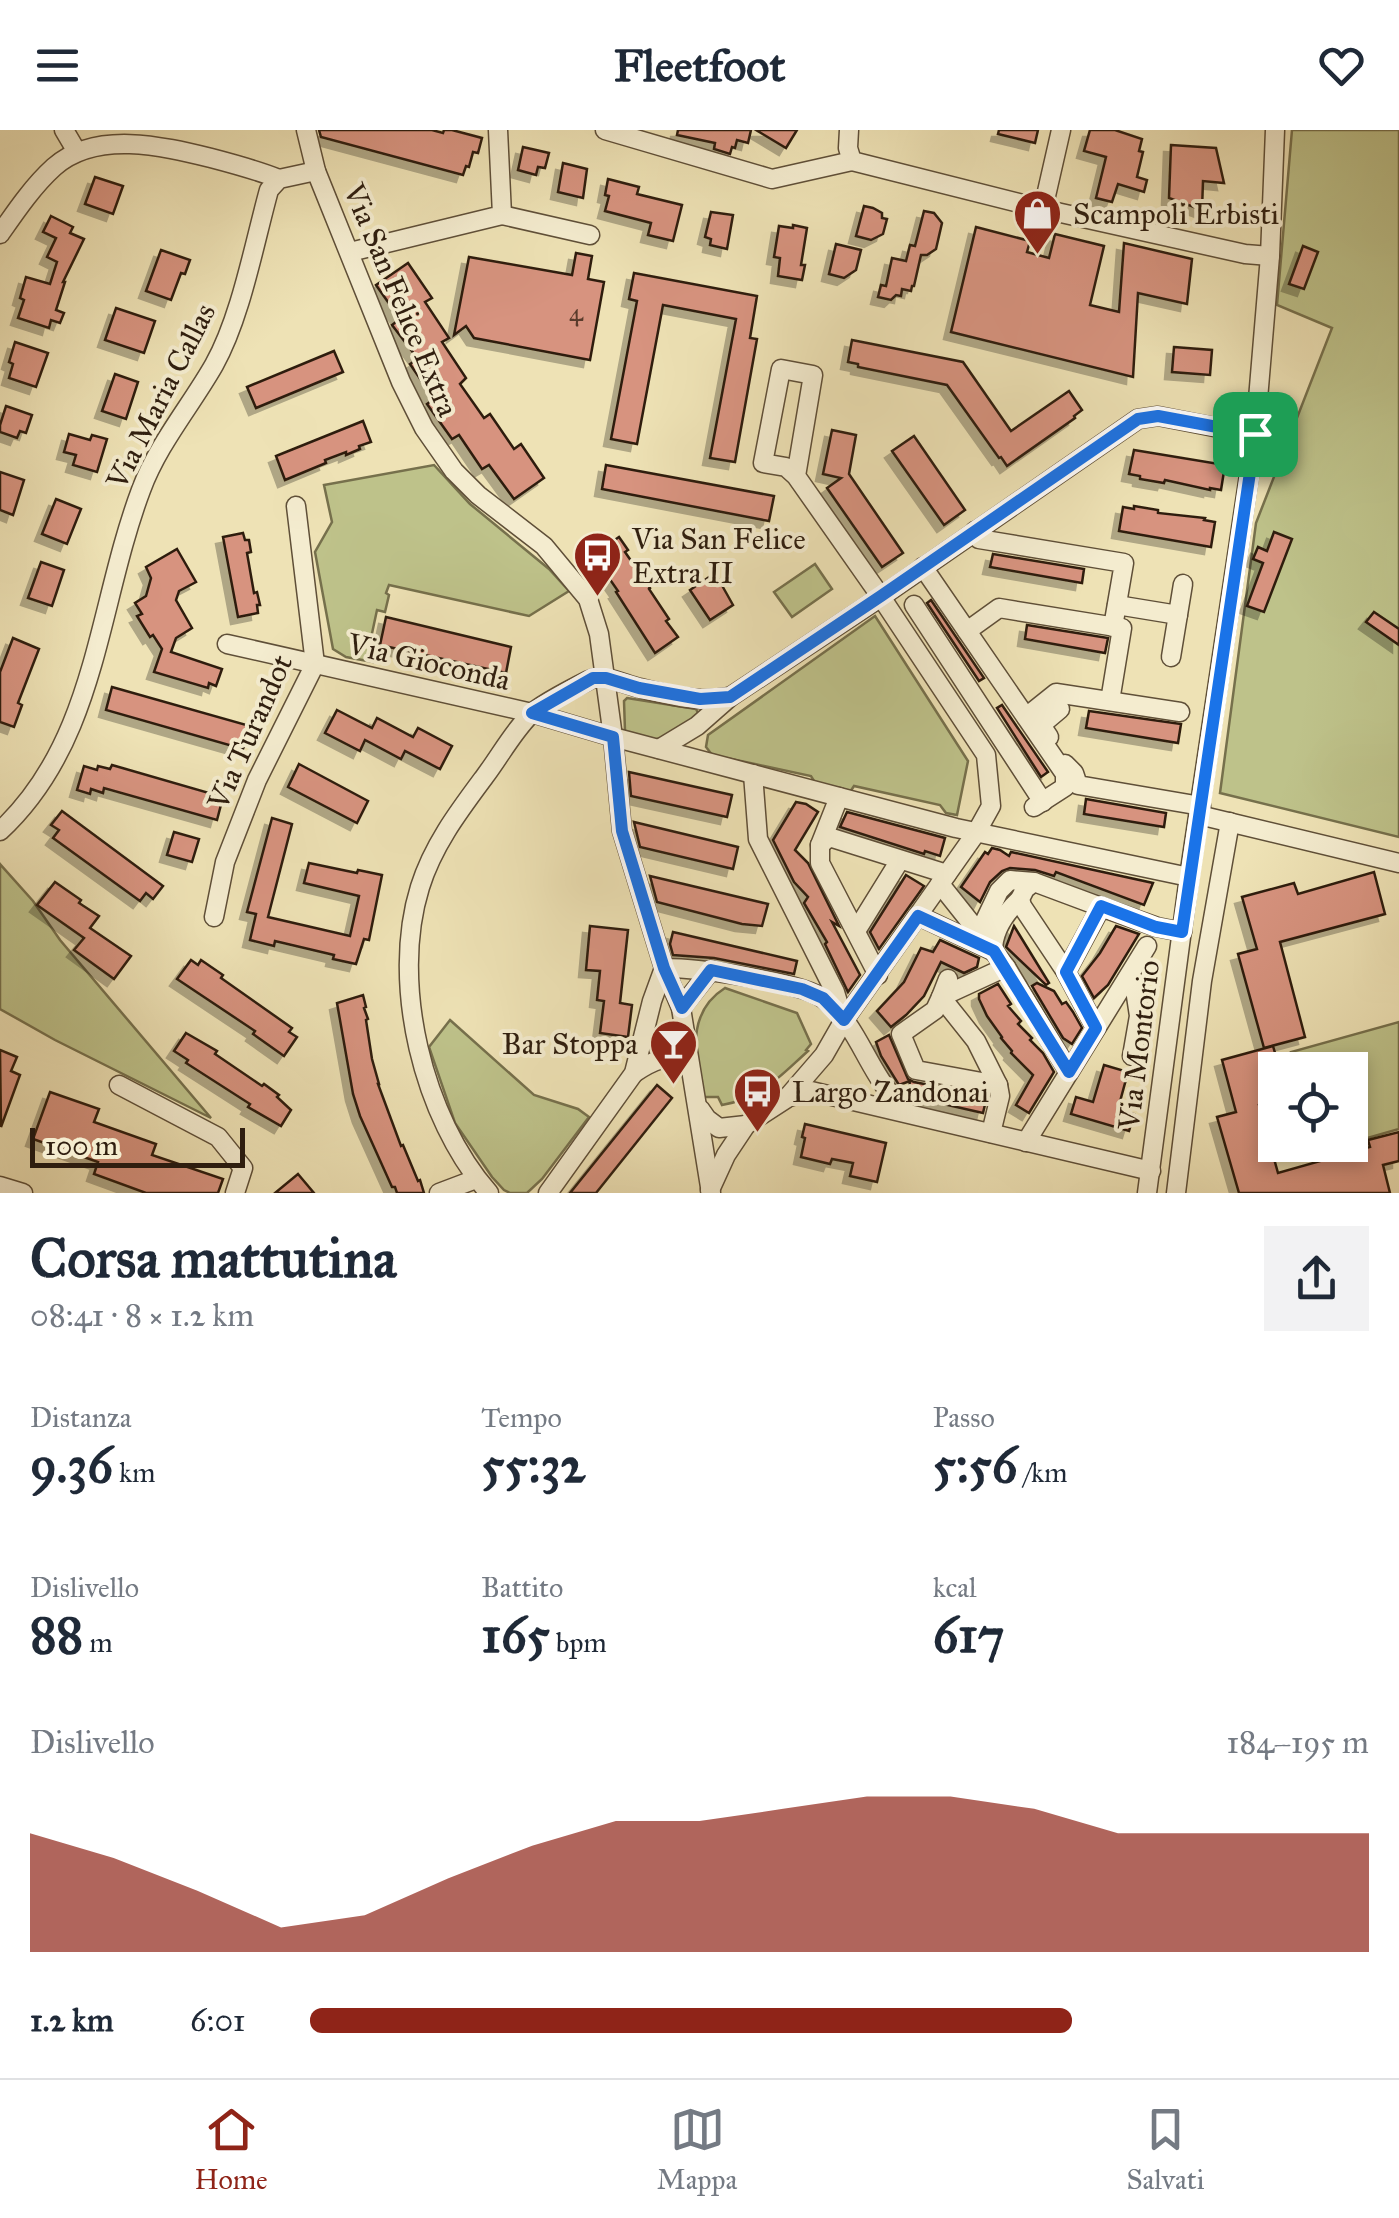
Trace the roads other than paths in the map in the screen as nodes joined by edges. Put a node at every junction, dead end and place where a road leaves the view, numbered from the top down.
1 (64, 130) edge
2 (306, 130) edge
3 (498, 130) edge
4 (605, 130) edge
5 (849, 130) edge
6 (1061, 130) edge
7 (1275, 130) edge
8 (78, 152) junction
9 (852, 160) junction
10 (316, 170) junction
11 (278, 179) junction
12 (1043, 210) junction
13 (502, 215) junction
14 (0, 234) edge
15 (590, 235) dead end
16 (350, 252) junction
17 (1270, 256) junction
18 (1255, 434) junction
19 (796, 476) junction
20 (296, 506) dead end
21 (976, 531) junction
22 (924, 567) junction
23 (1183, 584) dead end
24 (881, 596) junction
25 (914, 605) dead end
26 (1117, 605) junction
27 (1178, 615) junction
28 (1114, 627) junction
29 (967, 631) junction
30 (227, 644) dead end
31 (1171, 657) dead end
32 (315, 664) junction
33 (606, 678) junction
34 (730, 697) junction
35 (1110, 701) junction
36 (1060, 709) dead end
37 (1180, 712) dead end
38 (532, 713) junction
39 (1026, 717) junction
40 (613, 737) junction
41 (659, 749) junction
42 (753, 774) junction
43 (839, 797) junction
44 (1200, 811) junction
45 (1230, 822) junction
46 (0, 831) edge
47 (976, 833) junction
48 (820, 846) junction
49 (900, 860) junction
50 (1399, 863) edge
51 (1189, 878) junction
52 (944, 880) junction
53 (1034, 882) junction
54 (1020, 899) junction
55 (1101, 906) junction
56 (918, 916) junction
57 (214, 918) dead end
58 (856, 931) junction
59 (1182, 932) junction
60 (979, 933) junction
61 (1147, 946) dead end
62 (994, 951) junction
63 (664, 968) junction
64 (1006, 968) junction
65 (711, 970) junction
66 (1066, 972) junction
67 (878, 975) junction
68 (1127, 979) junction
69 (944, 988) junction
70 (682, 1008) junction
71 (844, 1020) junction
72 (1096, 1028) junction
73 (1132, 1056) dead end
74 (689, 1061) junction
75 (634, 1072) junction
76 (1069, 1072) junction
77 (118, 1086) dead end
78 (998, 1086) junction
79 (786, 1098) junction
80 (699, 1107) junction
81 (906, 1112) junction
82 (746, 1125) junction
83 (991, 1133) junction
84 (1026, 1142) junction
85 (1151, 1170) junction
86 (0, 1186) edge
87 (483, 1186) edge
88 (710, 1192) edge
89 (23, 1193) edge
90 (235, 1193) edge
91 (439, 1193) edge
92 (548, 1193) edge
93 (1148, 1193) edge
94 (1176, 1193) edge

1 - 8 street
2 - 10 street, Via San Felice Extra
3 - 13 street
4 - 9 street
5 - 9 street
6 - 12 street
7 - 17 street, Via Montorio
8 - 11 street
8 - 14 street
9 - 12 street
10 - 11 street
10 - 16 street, Via San Felice Extra
11 - 46 street, Via Maria Callas
12 - 17 street
13 - 15 street
13 - 16 street
16 - 33 street, Via San Felice Extra
17 - 18 street, Via Montorio
18 - 21 street
18 - 44 street, Via Montorio
19 - 19 street
19 - 24 street
20 - 32 street, Via Turandot
21 - 22 street
21 - 26 street
22 - 24 street
22 - 29 street
23 - 27 street
24 - 34 street
24 - 47 street
25 - 39 street
26 - 27 street
26 - 28 street
27 - 31 street
28 - 29 street
28 - 35 street
29 - 39 street
30 - 32 street, Via Gioconda
32 - 38 street, Via Gioconda
32 - 57 street, Via Turandot
33 - 34 street
33 - 38 street, Via Gioconda
33 - 40 street, Via San Felice Extra
34 - 41 street
35 - 37 street
35 - 39 street
36 - 44 street
38 - 40 street, Via Gioconda
38 - 87 street
40 - 41 street, Via Gioconda
40 - 63 street, Via San Felice Extra
41 - 42 street, Via Gioconda
42 - 43 street, Via Gioconda
42 - 71 street
43 - 47 street, Via Gioconda
43 - 48 street
44 - 45 street
44 - 51 street, Via Montorio
45 - 50 street
45 - 94 street, Via Montorio
47 - 51 street, Via Gioconda
47 - 52 street
48 - 49 street
48 - 58 street
49 - 52 street
49 - 58 street
51 - 59 street, Via Montorio
52 - 56 street
52 - 60 street
53 - 54 street
53 - 55 street
53 - 60 street
54 - 62 street
54 - 66 street
55 - 59 street
55 - 66 street
56 - 62 street
56 - 67 street
58 - 67 street
59 - 85 street, Via Montorio
60 - 62 street
61 - 68 street
62 - 64 street
63 - 65 street
63 - 70 street, Via San Felice Extra
63 - 75 street
64 - 69 street
64 - 76 street
65 - 70 street
65 - 71 street
66 - 72 street
67 - 71 street
68 - 72 street
68 - 73 street
69 - 78 street
69 - 78 street
70 - 74 street, Via San Felice Extra
71 - 79 street
71 - 81 street
72 - 76 street
74 - 75 street
74 - 80 street, Via San Felice Extra
75 - 92 street
76 - 84 street
77 - 90 street
78 - 83 street
79 - 81 street
79 - 82 street
80 - 82 street
80 - 88 street, Via San Felice Extra
81 - 83 street
82 - 88 street
83 - 84 street
84 - 85 street
85 - 93 street, Via Montorio
86 - 89 street
87 - 91 street

